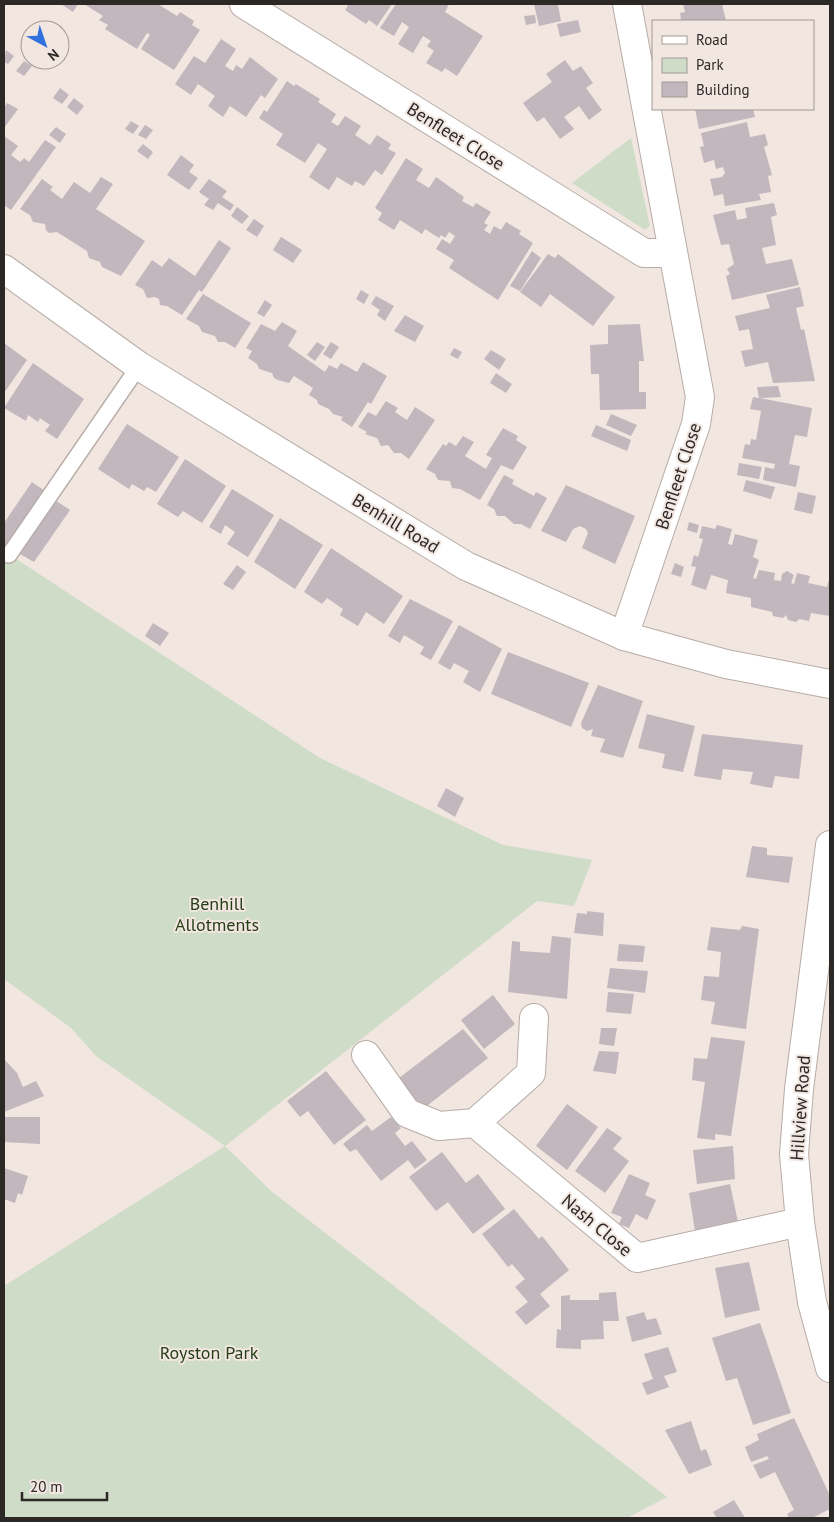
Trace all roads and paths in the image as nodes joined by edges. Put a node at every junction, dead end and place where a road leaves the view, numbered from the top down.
1 (244, 4) edge
2 (627, 4) edge
3 (672, 253) junction
4 (4, 269) edge
5 (139, 366) junction
6 (9, 555) dead end
7 (624, 636) junction
8 (830, 684) edge
9 (830, 846) edge
10 (534, 1018) dead end
11 (366, 1055) dead end
12 (475, 1123) junction
13 (800, 1222) junction
14 (830, 1368) edge

1 - 3 street, Benfleet Close
2 - 3 street, Benfleet Close
3 - 7 street, Benfleet Close
4 - 5 street, Benhill Road
5 - 6 lane
5 - 7 street, Benhill Road
7 - 8 street, Benhill Road
9 - 13 street, Hillview Road
10 - 12 street
11 - 12 street
12 - 13 street, Nash Close
13 - 14 street, Hillview Road

